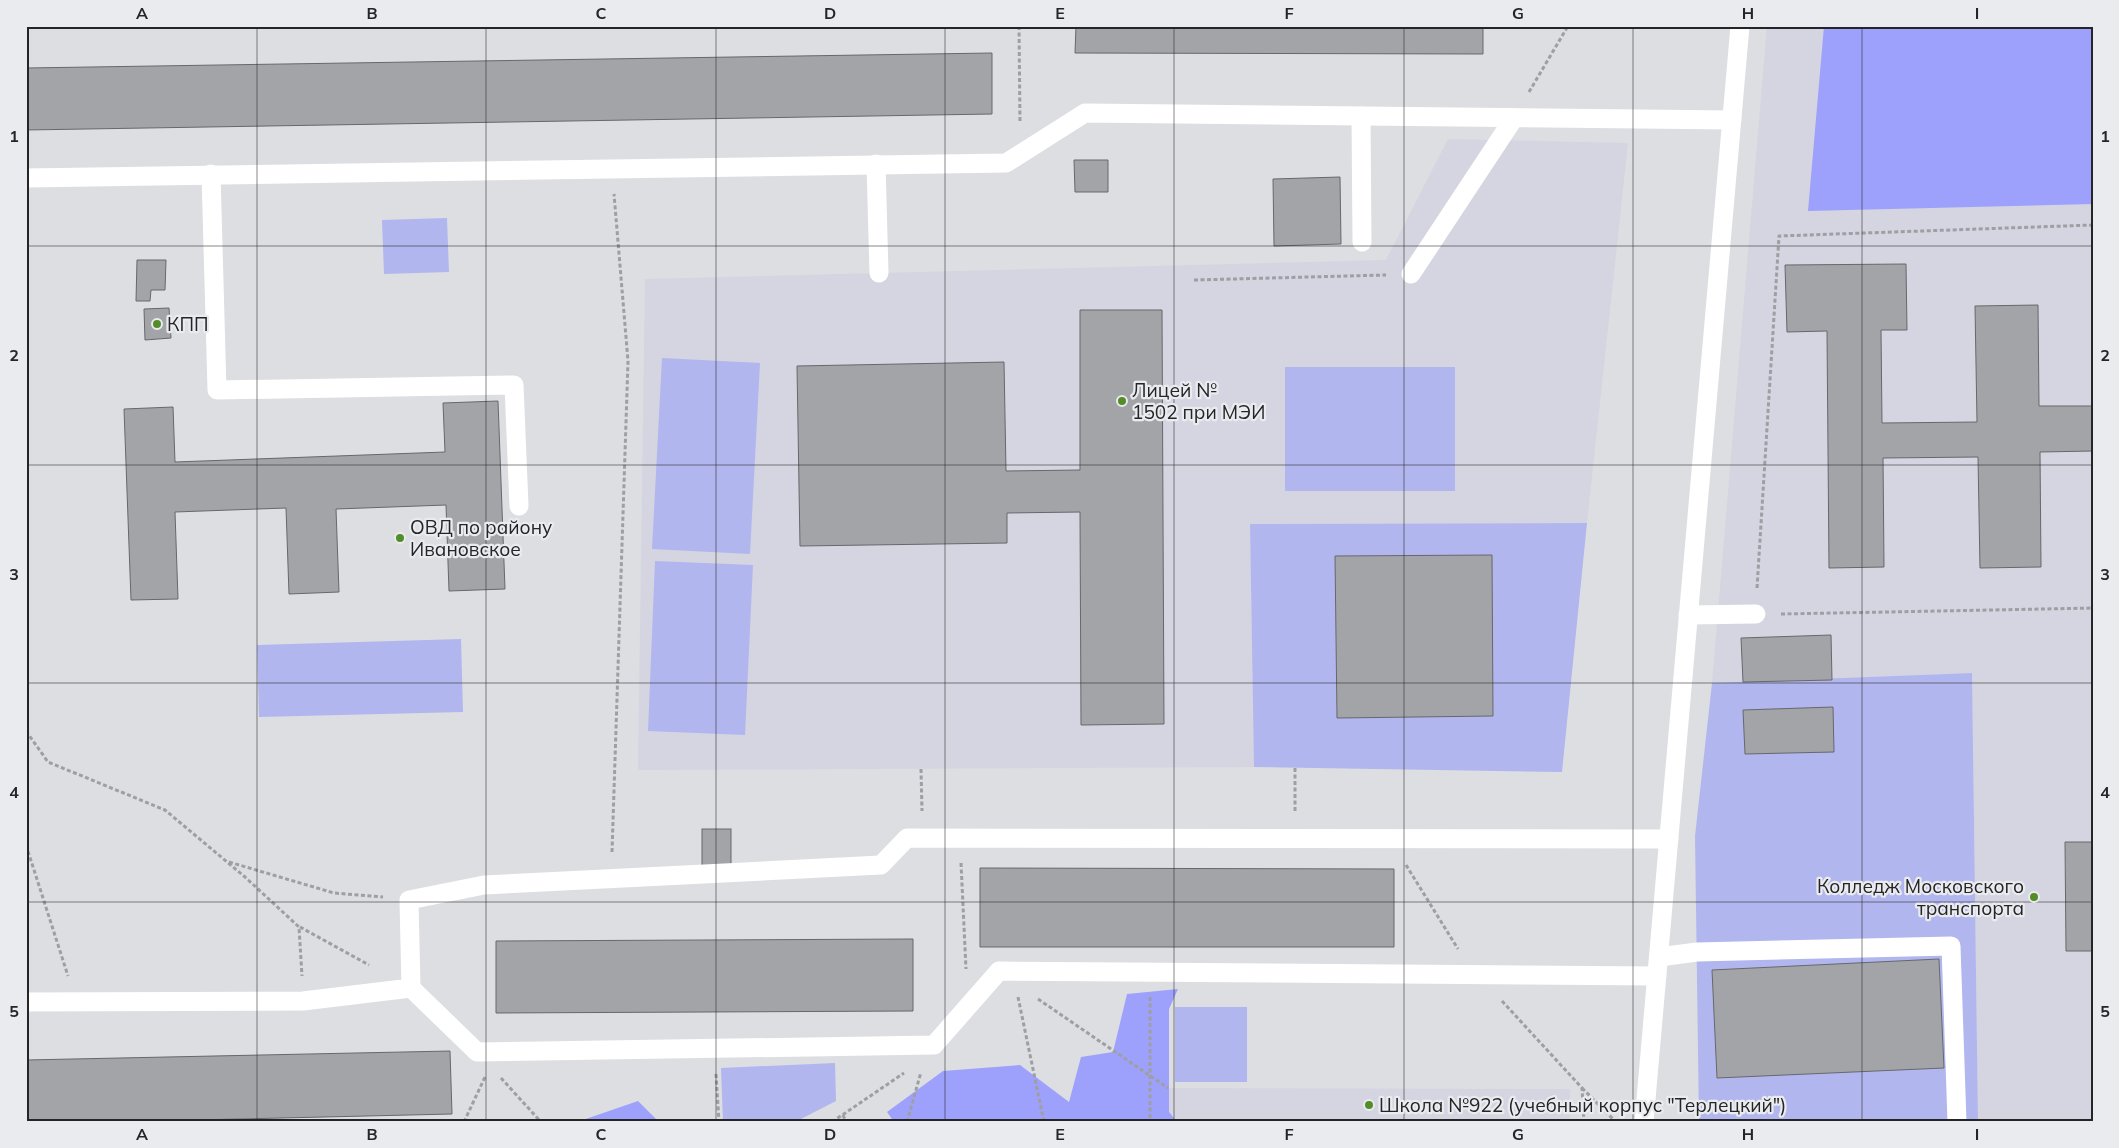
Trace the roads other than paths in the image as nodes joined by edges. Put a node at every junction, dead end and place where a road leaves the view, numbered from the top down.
1 (1740, 26) edge
2 (1361, 116) junction
3 (1514, 118) junction
4 (1732, 120) junction
5 (876, 164) junction
6 (211, 174) junction
7 (26, 178) edge
8 (1362, 242) dead end
9 (879, 273) dead end
10 (1411, 274) road end
11 (519, 506) dead end
12 (1756, 614) road end
13 (1688, 615) junction
14 (1669, 840) junction
15 (1659, 957) junction
16 (1657, 976) junction
17 (411, 988) junction
18 (26, 1002) edge
19 (1644, 1122) edge
20 (1957, 1122) edge

1 - 4 lane
2 - 3 lane
2 - 5 lane
2 - 8 lane
3 - 4 lane
3 - 10 lane
4 - 13 lane
5 - 6 lane
5 - 9 lane
6 - 7 lane
6 - 11 lane
12 - 13 lane
13 - 14 lane
14 - 15 lane
14 - 17 lane
15 - 16 lane
15 - 20 lane
16 - 17 lane
16 - 19 lane
17 - 18 lane

